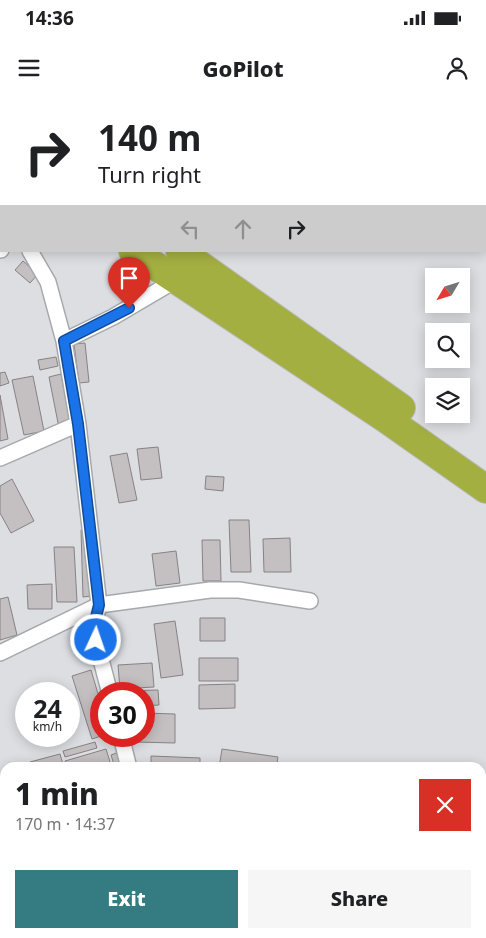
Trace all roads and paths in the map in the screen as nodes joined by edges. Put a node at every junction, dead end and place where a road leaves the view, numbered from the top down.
1 (31, 252) edge
2 (134, 252) edge
3 (181, 252) edge
4 (176, 280) junction
5 (64, 341) junction
6 (390, 411) junction
7 (78, 424) junction
8 (0, 458) edge
9 (486, 468) edge
10 (486, 489) edge
11 (310, 601) dead end
12 (99, 605) junction
13 (0, 653) edge
14 (107, 682) edge
15 (124, 747) edge
16 (128, 762) edge

1 - 5 street
2 - 4 highway
3 - 6 highway
4 - 5 street
4 - 6 highway
5 - 7 street
6 - 9 highway
6 - 10 highway
7 - 8 street
7 - 12 street
11 - 12 street
12 - 13 street
12 - 14 street
15 - 16 street

